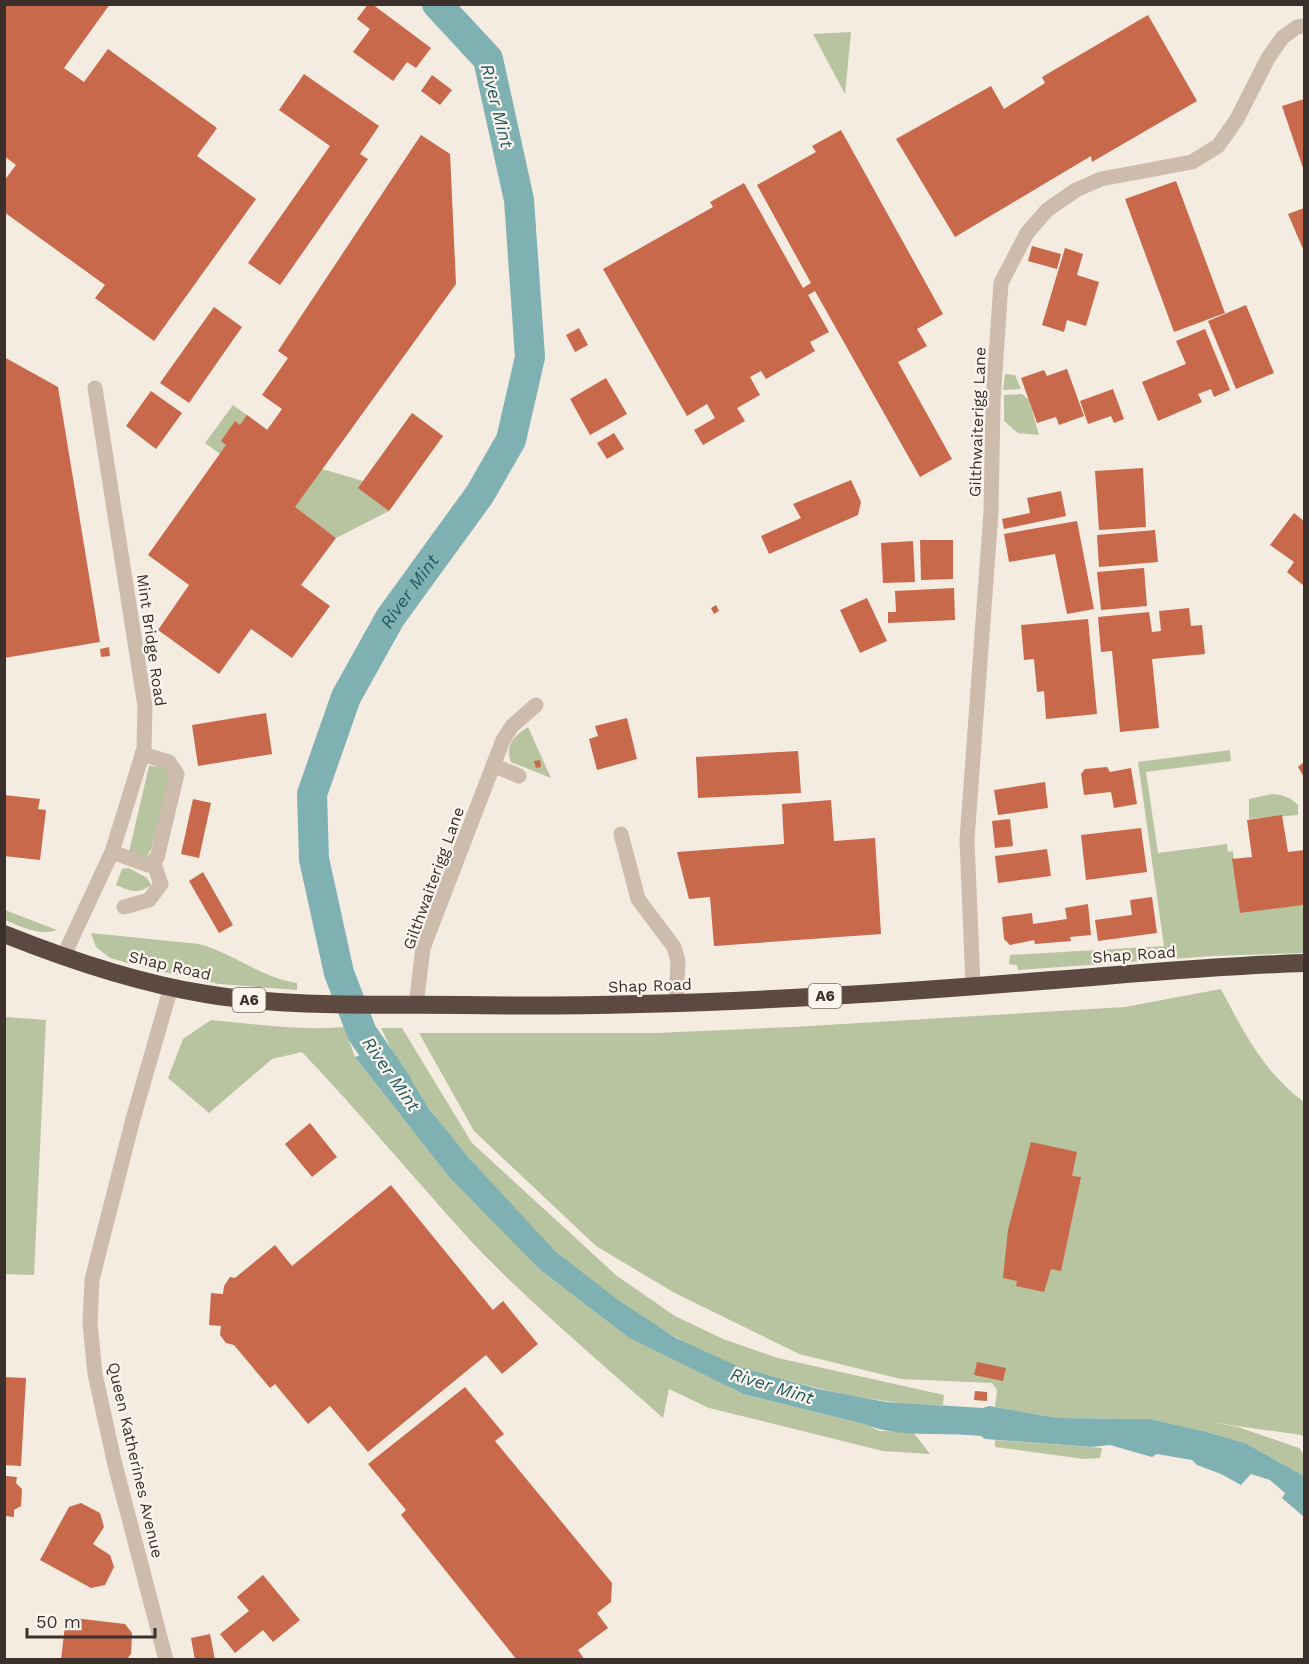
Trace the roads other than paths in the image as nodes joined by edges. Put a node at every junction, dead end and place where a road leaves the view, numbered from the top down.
1 (1305, 26) edge
2 (95, 388) dead end
3 (536, 705) dead end
4 (142, 754) junction
5 (494, 765) junction
6 (519, 776) dead end
7 (621, 834) dead end
8 (112, 852) junction
9 (153, 861) junction
10 (124, 907) dead end
11 (4, 934) edge
12 (64, 955) junction
13 (1305, 963) edge
14 (973, 986) junction
15 (171, 987) junction
16 (676, 1004) junction
17 (416, 1005) junction
18 (166, 1659) edge

1 - 14 street, Gilthwaiterigg Lane
2 - 4 street, Mint Bridge Road
3 - 5 street, Gilthwaiterigg Lane
4 - 8 street, Mint Bridge Road
4 - 9 street
5 - 6 street
5 - 17 street, Gilthwaiterigg Lane
7 - 16 street
8 - 9 street
8 - 12 street, Mint Bridge Road
9 - 10 street
11 - 12 highway, Shap Road / A6
12 - 15 highway, Shap Road / A6
13 - 14 highway, Shap Road / A6
14 - 16 highway, Shap Road / A6
15 - 17 highway, Shap Road / A6
15 - 18 street, Queen Katherines Avenue
16 - 17 highway, Shap Road / A6

